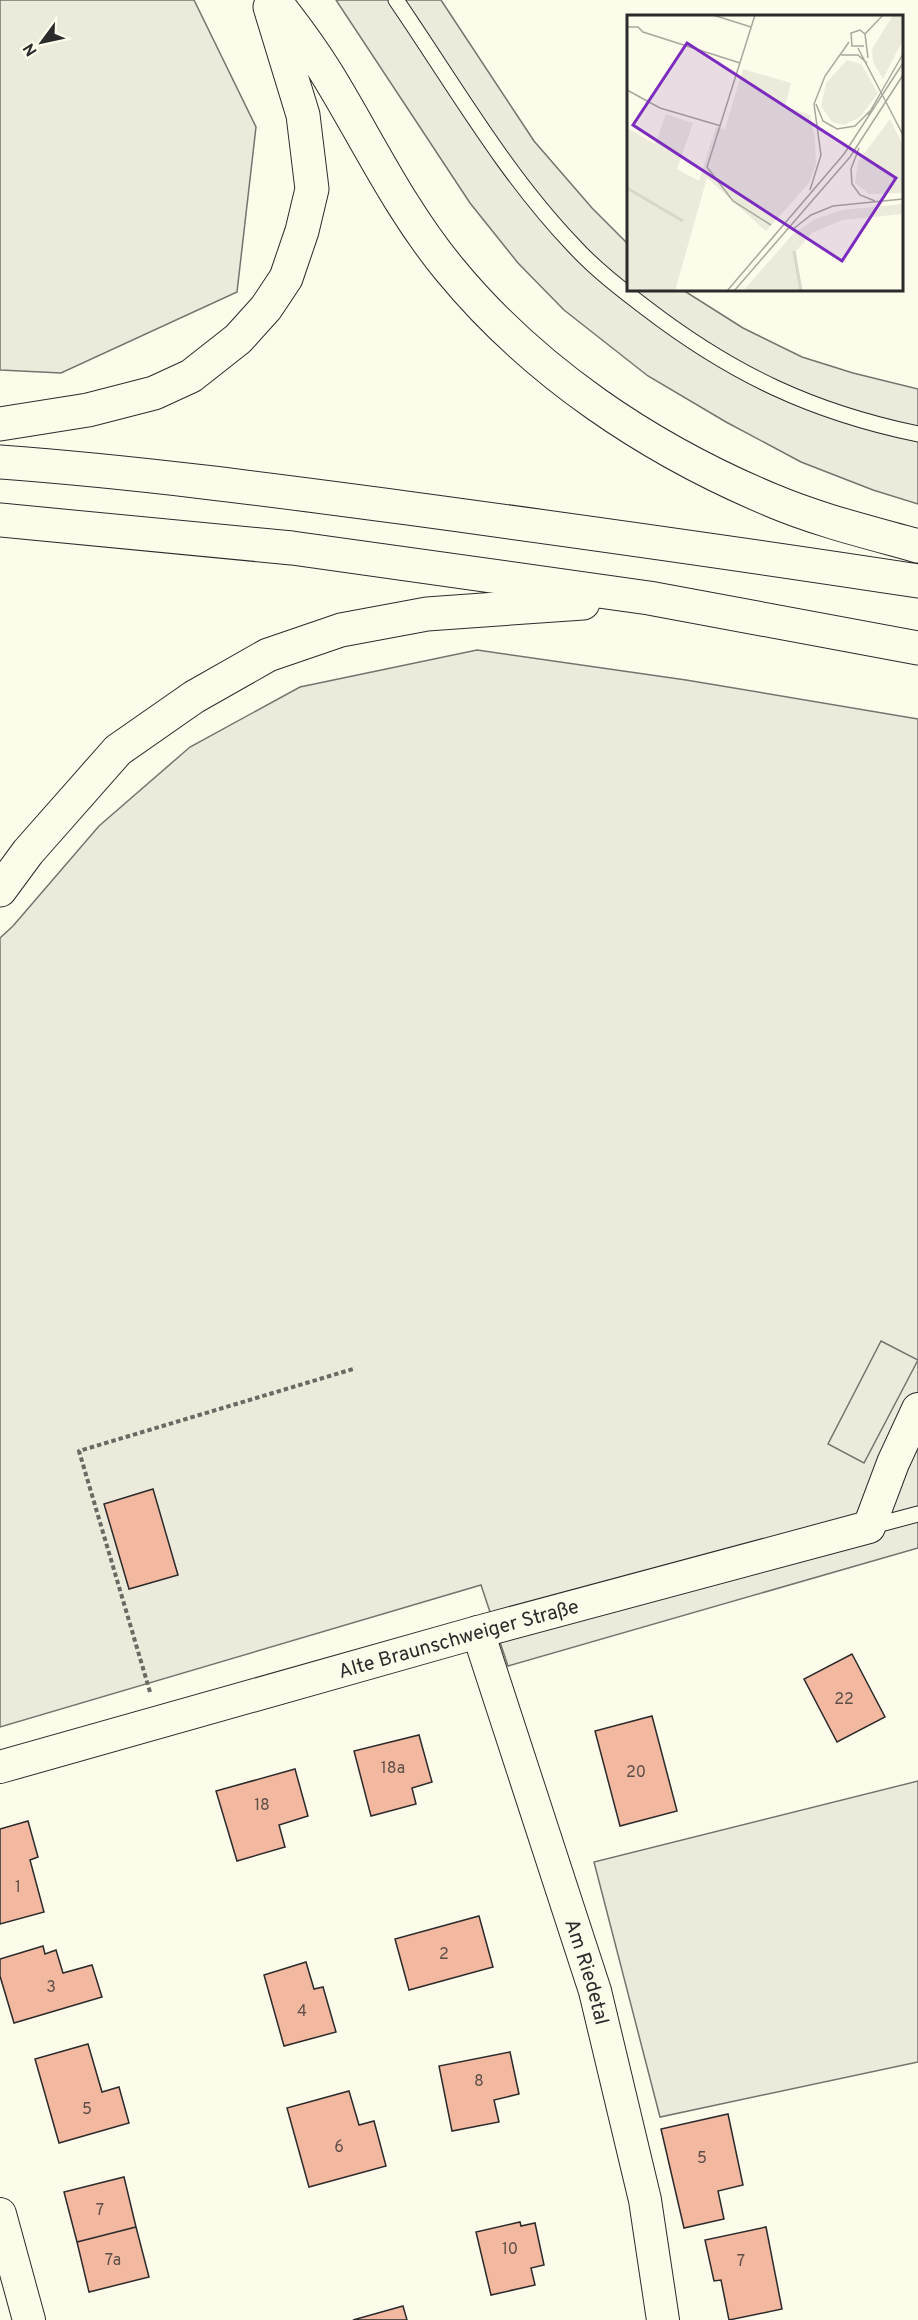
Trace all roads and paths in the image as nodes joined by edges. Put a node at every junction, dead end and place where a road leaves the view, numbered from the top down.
1 (268, 0) edge
2 (274, 0) edge
3 (396, 0) edge
4 (0, 424) edge
5 (918, 434) edge
6 (0, 462) edge
7 (0, 520) edge
8 (65, 525) junction
9 (0, 530) edge
10 (918, 546) edge
11 (918, 581) edge
12 (649, 598) junction
13 (918, 648) edge
14 (0, 890) edge
15 (353, 1369) dead end
16 (918, 1409) edge
17 (918, 1514) edge
18 (869, 1527) junction
19 (478, 1632) junction
20 (158, 1722) junction
21 (0, 1767) edge
22 (0, 2214) edge
23 (29, 2320) edge
24 (663, 2320) edge

1 - 4 highway
2 - 10 highway
3 - 5 lane
6 - 11 highway
7 - 8 highway
8 - 9 highway
8 - 12 highway
12 - 13 highway
12 - 14 highway
15 - 20 path
16 - 18 street
17 - 18 lane, Alte Braunschweiger Straße
18 - 19 street, Alte Braunschweiger Straße
19 - 20 street, Alte Braunschweiger Straße
19 - 24 street, Am Riedetal
20 - 21 street, Alte Braunschweiger Straße
22 - 23 street

